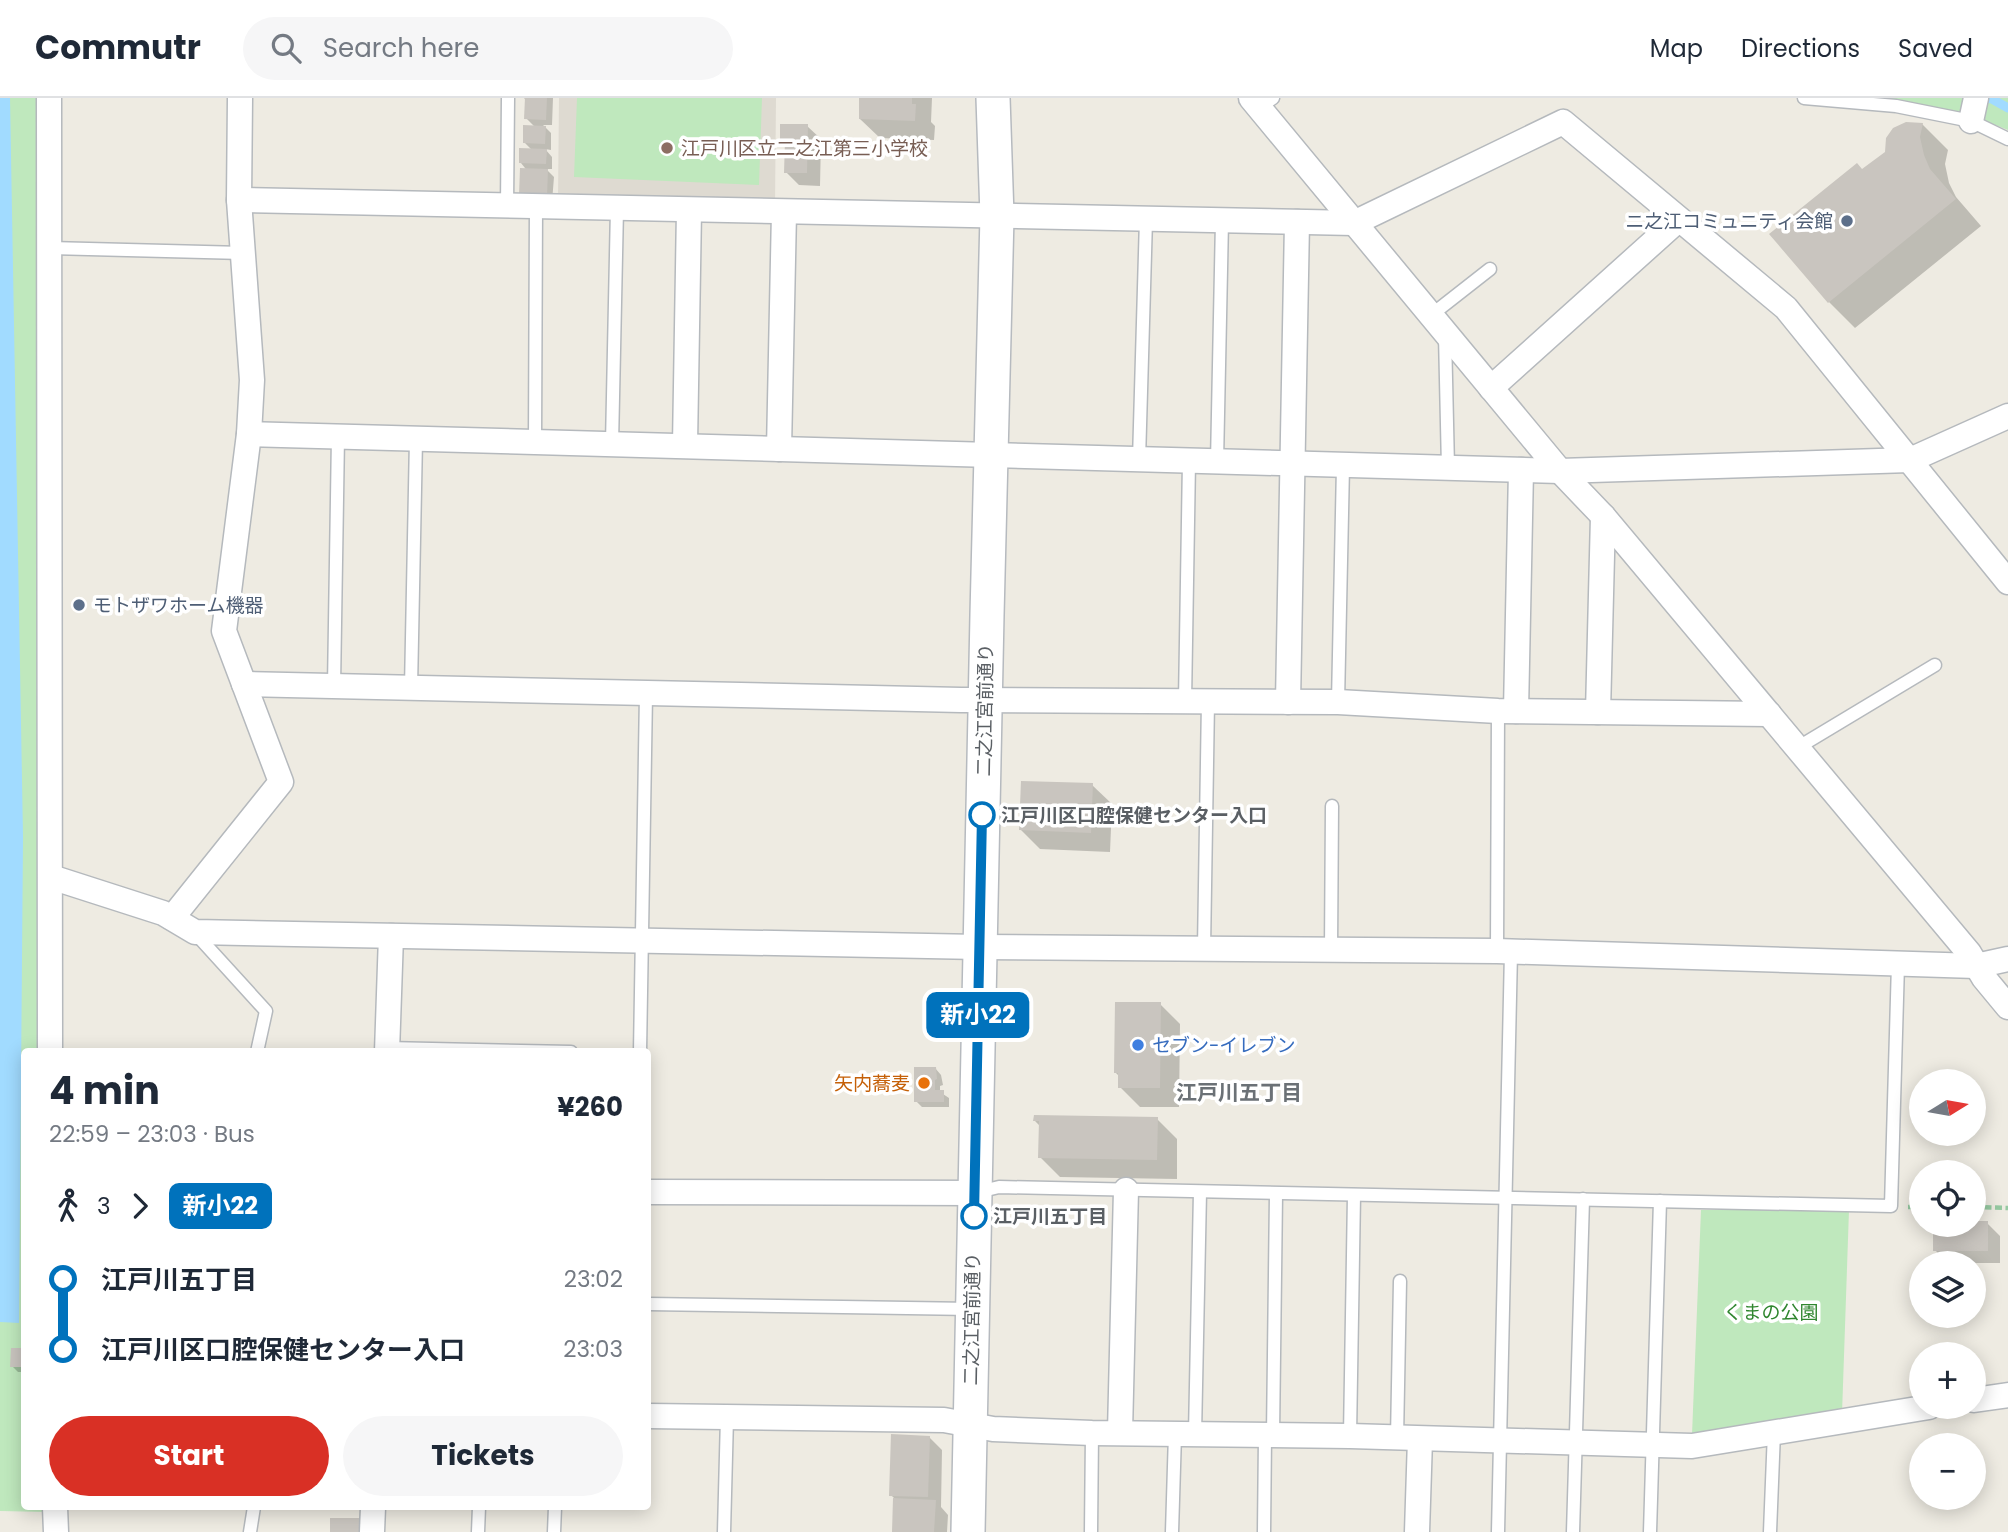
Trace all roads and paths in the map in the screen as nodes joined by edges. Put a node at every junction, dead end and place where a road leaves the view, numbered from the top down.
1 (49, 98) edge
2 (240, 98) edge
3 (508, 98) edge
4 (993, 98) edge
5 (1804, 98) edge
6 (1261, 101) edge
7 (1974, 110) edge
8 (2008, 139) edge
9 (239, 200) junction
10 (507, 206) junction
11 (536, 206) junction
12 (617, 208) junction
13 (689, 210) junction
14 (784, 212) junction
15 (997, 216) junction
16 (1146, 219) junction
17 (1678, 220) junction
18 (1222, 221) junction
19 (1297, 222) junction
20 (1354, 223) junction
21 (50, 248) junction
22 (243, 253) junction
23 (1490, 269) dead end
24 (1438, 325) junction
25 (1491, 388) junction
26 (2008, 416) edge
27 (249, 434) junction
28 (338, 436) junction
29 (416, 439) junction
30 (535, 442) junction
31 (612, 444) junction
32 (685, 445) junction
33 (779, 449) junction
34 (991, 455) junction
35 (1139, 460) junction
36 (1910, 460) junction
37 (1189, 461) junction
38 (1217, 462) junction
39 (1292, 465) junction
40 (1343, 466) junction
41 (1448, 468) junction
42 (1521, 470) junction
43 (1560, 471) junction
44 (1603, 516) junction
45 (2008, 582) edge
46 (1935, 665) dead end
47 (244, 684) junction
48 (334, 686) junction
49 (411, 688) junction
50 (646, 694) junction
51 (985, 699) junction
52 (1196, 701) junction
53 (1288, 702) junction
54 (1338, 702) junction
55 (1507, 711) junction
56 (1598, 712) junction
57 (1769, 714) junction
58 (1797, 748) junction
59 (1332, 806) dead end
60 (51, 877) junction
61 (172, 918) junction
62 (195, 933) junction
63 (391, 936) junction
64 (642, 941) junction
65 (979, 947) junction
66 (1205, 948) junction
67 (1331, 949) junction
68 (1504, 952) junction
69 (2008, 959) edge
70 (1898, 964) junction
71 (1976, 966) junction
72 (2008, 1007) edge
73 (50, 1048) edge
74 (258, 1048) edge
75 (387, 1048) edge
76 (640, 1048) edge
77 (1126, 1190) junction
78 (651, 1192) edge
79 (1200, 1192) junction
80 (974, 1193) junction
81 (1276, 1194) junction
82 (1354, 1195) junction
83 (1506, 1198) junction
84 (1583, 1199) junction
85 (1660, 1201) junction
86 (1986, 1207) edge
87 (2008, 1208) edge
88 (1400, 1281) dead end
89 (651, 1304) edge
90 (972, 1308) junction
91 (2008, 1395) edge
92 (1986, 1398) edge
93 (1909, 1410) edge
94 (651, 1416) edge
95 (727, 1417) junction
96 (970, 1426) junction
97 (1120, 1432) junction
98 (1773, 1432) junction
99 (1092, 1433) junction
100 (1185, 1434) junction
101 (1269, 1436) junction
102 (1350, 1436) junction
103 (1408, 1438) junction
104 (1500, 1441) junction
105 (1575, 1443) junction
106 (1652, 1444) junction
107 (55, 1510) edge
108 (254, 1510) edge
109 (373, 1510) edge
110 (479, 1510) edge
111 (555, 1510) edge
112 (56, 1532) edge
113 (250, 1532) edge
114 (372, 1532) edge
115 (478, 1532) edge
116 (554, 1532) edge
117 (724, 1532) edge
118 (968, 1532) edge
119 (1091, 1532) edge
120 (1172, 1532) edge
121 (1264, 1532) edge
122 (1417, 1532) edge
123 (1498, 1532) edge
124 (1573, 1532) edge
125 (1650, 1532) edge
126 (1770, 1532) edge

1 - 21 street
2 - 9 street
3 - 10 lane
4 - 15 street, 二之江宮前通り
5 - 7 lane
6 - 20 street
7 - 8 lane
9 - 10 street
9 - 22 street
10 - 11 street
11 - 12 street
11 - 30 lane
12 - 13 street
12 - 31 lane
13 - 14 street
13 - 32 street
14 - 15 street
14 - 33 street
15 - 16 street
15 - 34 street, 二之江宮前通り
16 - 18 street
16 - 35 lane
17 - 20 street
17 - 25 street
17 - 36 street
18 - 19 street
18 - 38 lane
19 - 20 street
19 - 39 street
20 - 24 street
21 - 22 lane
21 - 60 street
22 - 27 street
23 - 24 lane
24 - 25 street
24 - 41 lane
25 - 43 street
26 - 36 street
27 - 28 street
27 - 47 street
28 - 29 street
28 - 48 lane
29 - 30 street
29 - 49 lane
30 - 31 street
31 - 32 street
32 - 33 street
33 - 34 street
34 - 35 street
34 - 51 street, 二之江宮前通り
35 - 37 street
36 - 43 street
36 - 45 street
37 - 38 street
37 - 52 lane
38 - 39 street
39 - 40 street
39 - 53 street
40 - 41 street
40 - 54 lane
41 - 42 street
42 - 43 street
42 - 55 street
43 - 44 street
44 - 56 street
44 - 57 street
46 - 58 lane
47 - 48 street
47 - 61 street
48 - 49 street
49 - 50 street
50 - 51 street
50 - 64 lane
51 - 52 street
51 - 65 street, 二之江宮前通り
52 - 53 street
52 - 66 lane
53 - 54 street
54 - 55 street
55 - 56 street
55 - 68 lane
56 - 57 street
57 - 58 street
58 - 71 street
59 - 67 lane
60 - 61 street
60 - 73 street
61 - 62 street
62 - 63 street
62 - 74 lane
63 - 64 street
63 - 75 street
64 - 65 street
64 - 76 lane
65 - 66 street
65 - 80 street, 二之江宮前通り
66 - 67 street
67 - 68 street
68 - 70 street
68 - 83 lane
69 - 71 street
70 - 71 street
70 - 85 lane
71 - 72 street
77 - 79 lane
77 - 80 lane
77 - 97 street
78 - 80 street
79 - 81 lane
79 - 100 lane
80 - 90 street, 二之江宮前通り
81 - 82 lane
81 - 101 lane
82 - 83 lane
82 - 102 lane
83 - 84 lane
83 - 104 lane
84 - 85 lane
84 - 105 lane
85 - 106 lane
86 - 87 path
88 - 103 lane
89 - 90 lane
90 - 96 street, 二之江宮前通り
91 - 92 street
93 - 98 street
94 - 95 street
95 - 96 street
95 - 117 lane
96 - 99 street
96 - 118 street, 二之江宮前通り
97 - 99 street
97 - 100 street
98 - 106 street
98 - 126 lane
99 - 119 lane
100 - 101 street
100 - 120 lane
101 - 102 street
101 - 121 lane
102 - 103 street
103 - 104 street
103 - 122 street
104 - 105 street
104 - 123 lane
105 - 106 street
105 - 124 lane
106 - 125 lane
107 - 112 street
108 - 113 lane
109 - 114 street
110 - 115 lane
111 - 116 lane

